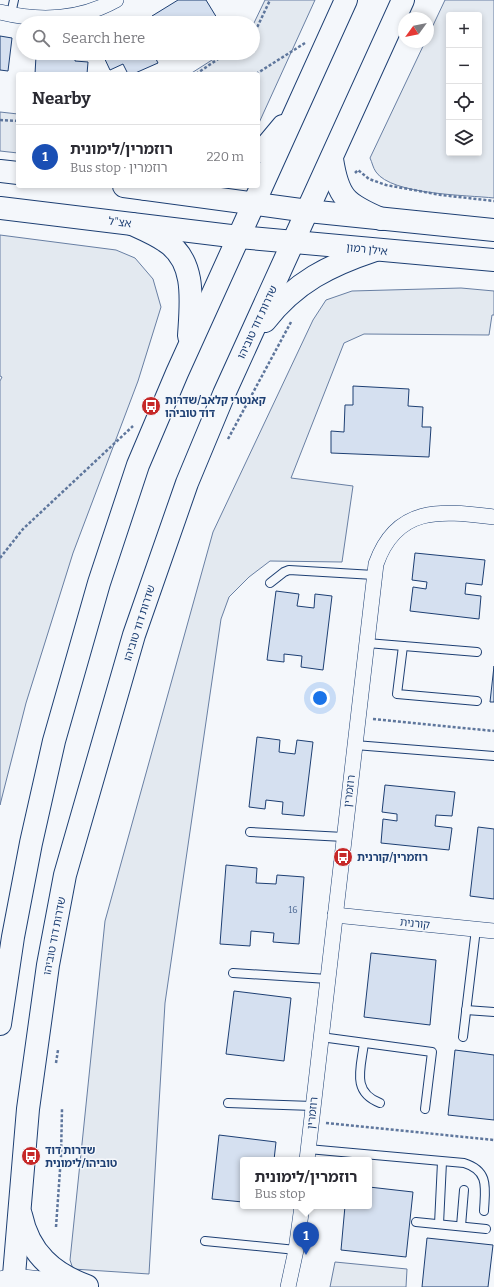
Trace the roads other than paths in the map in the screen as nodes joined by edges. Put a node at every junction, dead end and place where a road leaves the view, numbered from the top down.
1 (116, 0) edge
2 (346, 0) edge
3 (403, 0) edge
4 (8, 9) edge
5 (35, 16) edge
6 (74, 16) edge
7 (298, 108) junction
8 (260, 150) edge
9 (332, 159) junction
10 (0, 171) edge
11 (16, 173) edge
12 (138, 188) edge
13 (155, 188) edge
14 (145, 189) junction
15 (255, 204) junction
16 (0, 208) edge
17 (308, 211) junction
18 (381, 219) junction
19 (132, 224) junction
20 (494, 230) edge
21 (239, 237) junction
22 (294, 241) junction
23 (375, 250) junction
24 (494, 260) edge
25 (246, 346) junction
26 (188, 348) junction
27 (494, 517) edge
28 (374, 575) junction
29 (270, 583) dead end
30 (367, 643) junction
31 (403, 646) junction
32 (477, 652) dead end
33 (477, 701) dead end
34 (355, 745) junction
35 (494, 756) edge
36 (250, 832) dead end
37 (344, 837) junction
38 (335, 915) junction
39 (476, 929) junction
40 (494, 931) edge
41 (234, 973) dead end
42 (328, 979) junction
43 (466, 1010) junction
44 (494, 1012) edge
45 (0, 1024) edge
46 (321, 1037) junction
47 (463, 1037) dead end
48 (364, 1043) junction
49 (228, 1103) dead end
50 (380, 1103) dead end
51 (313, 1106) junction
52 (425, 1109) dead end
53 (308, 1154) edge
54 (358, 1157) edge
55 (372, 1158) edge
56 (442, 1162) junction
57 (464, 1190) dead end
58 (19, 1200) junction
59 (302, 1209) edge
60 (484, 1211) dead end
61 (416, 1222) dead end
62 (439, 1224) junction
63 (462, 1226) junction
64 (486, 1229) dead end
65 (205, 1241) dead end
66 (296, 1250) junction
67 (9, 1282) edge
68 (90, 1287) edge
69 (288, 1287) edge

1 - 6 street
2 - 7 main road
3 - 9 main road, שדרות דוד טוביהו
4 - 5 street
7 - 8 main road
7 - 15 main road
9 - 17 main road, שדרות דוד טוביהו
9 - 18 main road
10 - 11 main road
12 - 14 main road
13 - 14 main road
14 - 15 main road
15 - 17 main road
15 - 21 main road
16 - 19 main road, אצ"ל
17 - 18 main road
17 - 22 main road, שדרות דוד טוביהו
18 - 20 main road
19 - 21 main road, אצ"ל
19 - 26 main road
21 - 22 main road, אילן רמון
21 - 26 main road
22 - 23 main road, אילן רמון
22 - 25 main road, שדרות דוד טוביהו
23 - 24 main road, אילן רמון
23 - 25 main road
25 - 58 main road, שדרות דוד טוביהו
26 - 45 main road
27 - 28 street, רוזמרין
28 - 29 lane
28 - 30 street, רוזמרין
30 - 31 lane
30 - 34 street, רוזמרין
31 - 32 lane
31 - 33 lane
34 - 35 lane
34 - 37 street, רוזמרין
36 - 37 lane
37 - 38 street, רוזמרין
38 - 39 street, קורנית
38 - 42 street, רוזמרין
39 - 40 street, קורנית
39 - 43 lane
41 - 42 lane
42 - 46 street, רוזמרין
43 - 44 lane
43 - 47 lane
46 - 48 lane
46 - 51 street, רוזמרין
48 - 50 lane
48 - 52 lane
49 - 51 lane
51 - 53 street, רוזמרין
53 - 54 lane
55 - 56 lane
56 - 60 lane
56 - 62 lane
57 - 63 lane
58 - 67 main road, שדרות דוד טוביהו
58 - 68 main road
59 - 66 street
61 - 62 lane
62 - 63 lane
63 - 64 lane
65 - 66 lane
66 - 69 street
67 - 68 street

